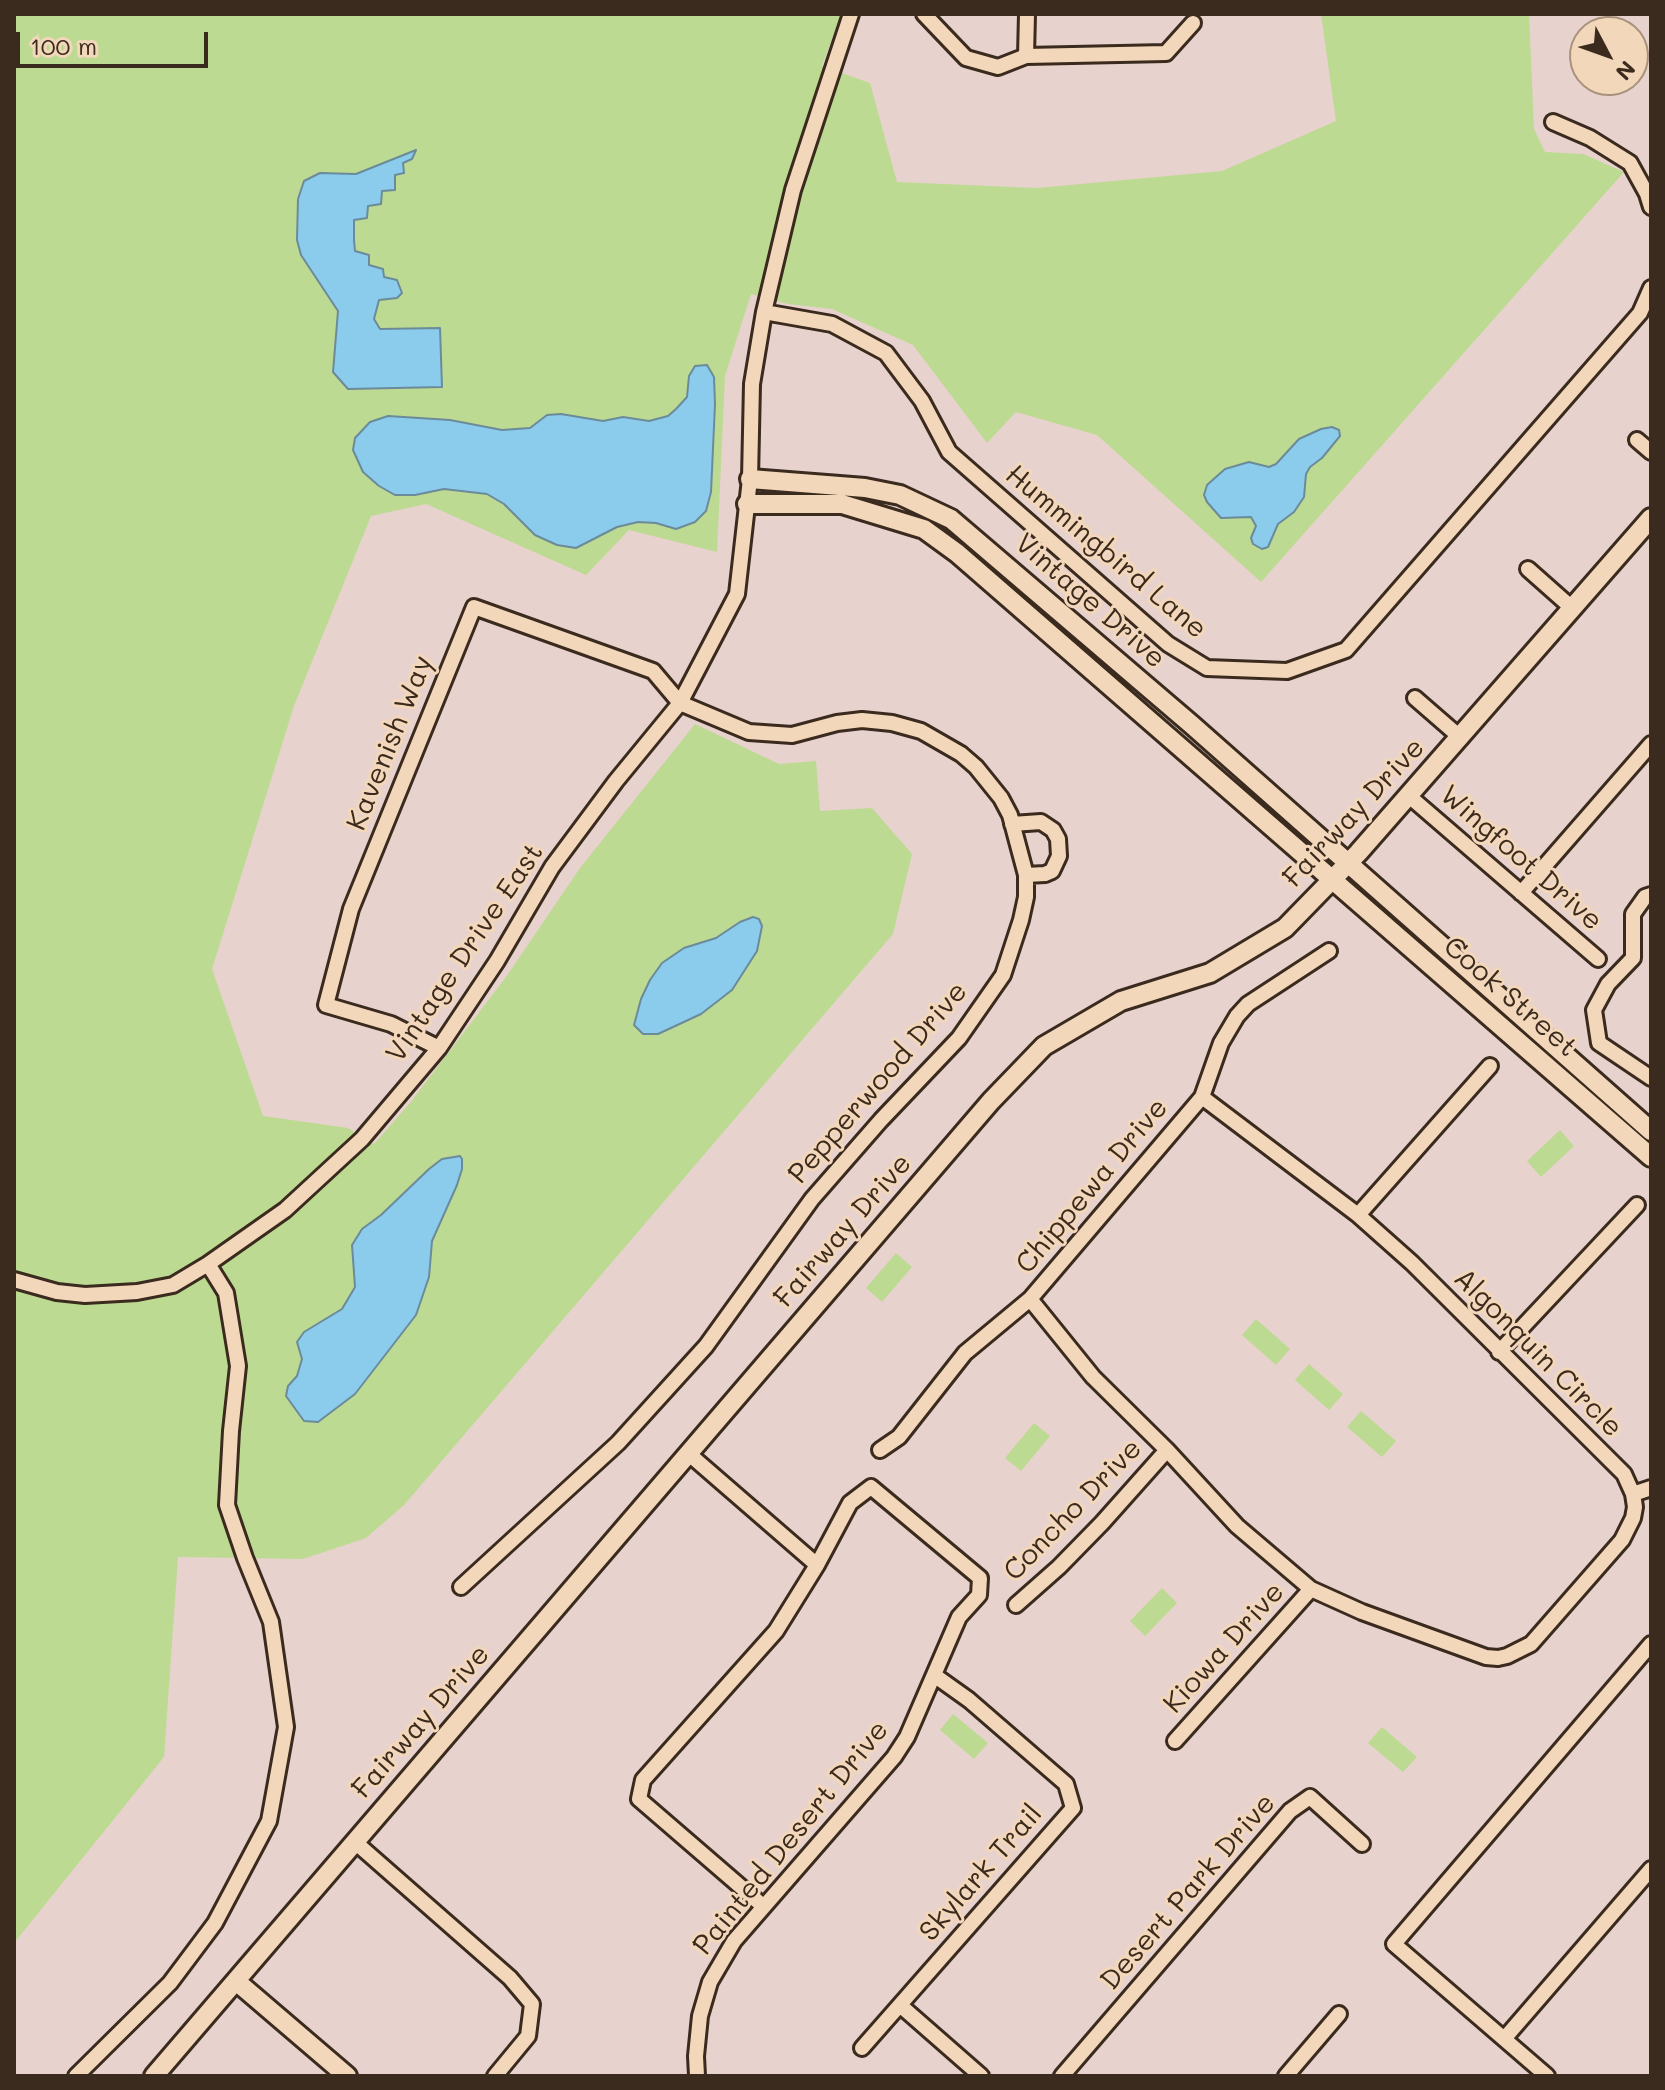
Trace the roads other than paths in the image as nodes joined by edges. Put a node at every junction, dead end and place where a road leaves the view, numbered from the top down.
1 (851, 14) edge
2 (924, 14) edge
3 (1027, 14) edge
4 (1193, 23) dead end
5 (1026, 56) junction
6 (1553, 122) dead end
7 (1651, 207) edge
8 (1651, 288) edge
9 (764, 312) junction
10 (1637, 440) dead end
11 (1651, 452) edge
12 (750, 479) junction
13 (747, 504) junction
14 (1651, 518) edge
15 (1528, 569) dead end
16 (1572, 608) junction
17 (1415, 698) dead end
18 (680, 703) junction
19 (1461, 738) junction
20 (1651, 744) edge
21 (1409, 796) junction
22 (1012, 824) junction
23 (1348, 863) junction
24 (1026, 875) junction
25 (1332, 880) junction
26 (1521, 893) junction
27 (1651, 895) edge
28 (1329, 951) dead end
29 (1598, 959) dead end
30 (439, 1048) junction
31 (1490, 1066) dead end
32 (1651, 1078) edge
33 (1202, 1097) junction
34 (1651, 1131) edge
35 (1651, 1157) edge
36 (1637, 1205) dead end
37 (1358, 1215) junction
38 (208, 1264) junction
39 (14, 1280) edge
40 (1030, 1299) junction
41 (1499, 1352) junction
42 (880, 1450) dead end
43 (1167, 1450) junction
44 (689, 1454) junction
45 (1651, 1488) edge
46 (1633, 1494) junction
47 (817, 1565) junction
48 (461, 1587) dead end
49 (1311, 1589) junction
50 (1016, 1605) dead end
51 (1651, 1644) edge
52 (934, 1675) junction
53 (1175, 1741) dead end
54 (355, 1842) junction
55 (1362, 1844) dead end
56 (1651, 1869) edge
57 (763, 1906) junction
58 (236, 1981) junction
59 (901, 2006) junction
60 (1339, 2014) dead end
61 (1504, 2039) junction
62 (862, 2048) dead end
63 (76, 2076) edge
64 (154, 2076) edge
65 (347, 2076) edge
66 (495, 2076) edge
67 (697, 2076) edge
68 (981, 2076) edge
69 (1062, 2076) edge
70 (1286, 2076) edge
71 (1547, 2076) edge

1 - 9 street, Vintage Drive East
2 - 5 street
3 - 5 street
4 - 5 street
6 - 7 street
8 - 9 street, Hummingbird Lane
9 - 12 street, Vintage Drive East
10 - 11 street
12 - 13 street, Vintage Drive East
12 - 23 street, Vintage Drive
13 - 18 street, Vintage Drive East
13 - 25 street, Vintage Drive
14 - 16 street, Fairway Drive
15 - 16 street
16 - 19 street, Fairway Drive
17 - 19 street
18 - 22 street, Pepperwood Drive
18 - 30 street, Vintage Drive East
18 - 30 street, Kavenish Way
19 - 21 street, Fairway Drive
20 - 26 street
21 - 23 street, Fairway Drive
21 - 26 street, Wingfoot Drive
22 - 24 street, Pepperwood Drive
22 - 24 street
23 - 25 street, Fairway Drive
23 - 34 street, Cook Street
24 - 48 street, Pepperwood Drive
25 - 35 street, Cook Street
25 - 44 street, Fairway Drive
26 - 29 street, Wingfoot Drive
27 - 32 street
28 - 33 street, Chippewa Drive
30 - 38 street, Vintage Drive East
31 - 37 street
33 - 37 street, Algonquin Circle
33 - 40 street, Chippewa Drive
36 - 41 street
37 - 41 street, Algonquin Circle
38 - 39 street, Vintage Drive East
38 - 63 street
40 - 42 street, Chippewa Drive
40 - 43 street
41 - 46 street, Algonquin Circle
43 - 49 street
43 - 50 street, Concho Drive
44 - 47 street
44 - 54 street, Fairway Drive
45 - 46 street
46 - 49 street
47 - 52 street, Painted Desert Drive
47 - 57 street
49 - 53 street, Kiowa Drive
51 - 61 street
52 - 57 street, Painted Desert Drive
52 - 59 street, Skylark Trail
54 - 58 street, Fairway Drive
54 - 66 street
55 - 69 street, Desert Park Drive
56 - 61 street
57 - 67 street, Painted Desert Drive
58 - 64 street, Fairway Drive
58 - 65 street
59 - 62 street, Skylark Trail
59 - 68 street
60 - 70 street
61 - 71 street

